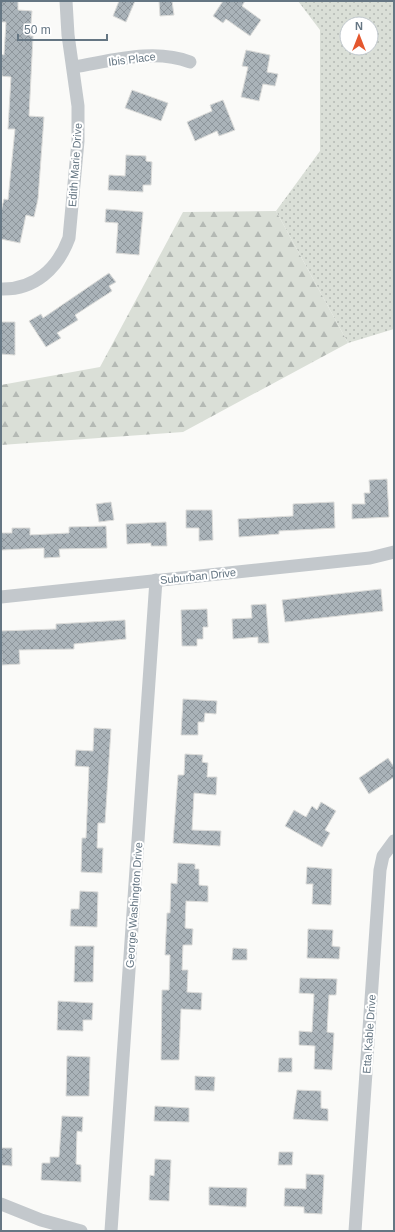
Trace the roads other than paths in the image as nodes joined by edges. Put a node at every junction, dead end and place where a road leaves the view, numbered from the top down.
1 (66, 1) edge
2 (190, 62) dead end
3 (74, 67) junction
4 (1, 289) edge
5 (394, 552) edge
6 (156, 580) junction
7 (1, 597) edge
8 (394, 841) edge
9 (1, 1204) edge
10 (81, 1231) edge
11 (111, 1231) edge
12 (355, 1231) edge

1 - 3 street, Edith Marie Drive
2 - 3 street, Ibis Place
3 - 4 street, Edith Marie Drive
5 - 6 street, Suburban Drive
6 - 7 street, Suburban Drive
6 - 11 street, George Washington Drive
8 - 12 street, Etta Kable Drive
9 - 10 street

